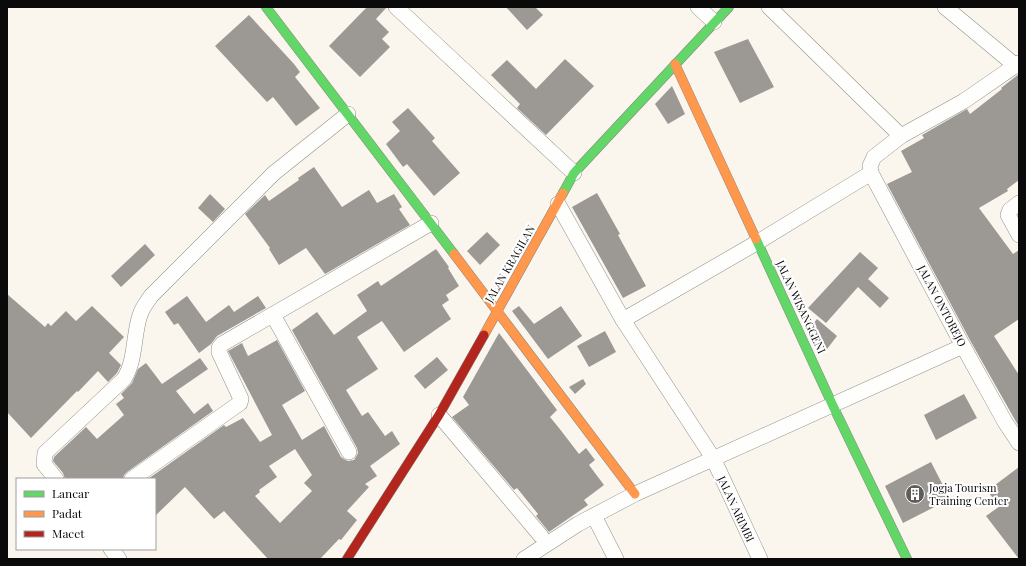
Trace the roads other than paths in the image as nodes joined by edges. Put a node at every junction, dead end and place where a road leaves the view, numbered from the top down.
1 (266, 7) edge
2 (396, 7) edge
3 (698, 7) edge
4 (728, 7) edge
5 (768, 7) edge
6 (945, 7) edge
7 (714, 22) junction
8 (675, 64) junction
9 (1017, 64) edge
10 (348, 114) junction
11 (901, 136) junction
12 (870, 170) junction
13 (574, 173) junction
14 (558, 204) junction
15 (1019, 204) edge
16 (431, 223) junction
17 (1019, 235) edge
18 (758, 242) junction
19 (497, 311) junction
20 (273, 315) junction
21 (623, 320) junction
22 (963, 346) junction
23 (833, 406) junction
24 (439, 415) junction
25 (1019, 443) edge
26 (349, 452) dead end
27 (713, 458) junction
28 (55, 478) edge
29 (133, 478) edge
30 (635, 494) junction
31 (594, 516) junction
32 (541, 536) dead end
33 (112, 550) edge
34 (120, 559) edge
35 (348, 559) edge
36 (524, 559) edge
37 (616, 559) edge
38 (760, 559) edge
39 (907, 559) edge

1 - 10 street
2 - 13 street
3 - 7 street
4 - 7 street, JALAN KRAGILAN
5 - 11 street
6 - 9 street
7 - 8 street, JALAN KRAGILAN
8 - 13 street, JALAN KRAGILAN
8 - 18 street, JALAN WISANGGENI
9 - 11 street
10 - 16 street
10 - 28 street
11 - 12 street
12 - 18 street
12 - 22 street, JALAN ONTOREJO
13 - 14 street, JALAN KRAGILAN
14 - 19 street, JALAN KRAGILAN
14 - 21 street, JALAN ARIMBI
15 - 17 street
16 - 19 street
16 - 20 street
18 - 21 street
18 - 23 street, JALAN WISANGGENI
19 - 24 street, JALAN KRAGILAN
19 - 30 street
20 - 26 street
20 - 29 street
21 - 27 street, JALAN ARIMBI
22 - 23 street
22 - 25 street, JALAN ONTOREJO
23 - 27 street
23 - 39 street, JALAN WISANGGENI
24 - 32 street
24 - 35 street, JALAN KRAGILAN
27 - 30 street
27 - 38 street, JALAN ARIMBI
30 - 31 street
31 - 36 street
31 - 37 street
33 - 34 street

